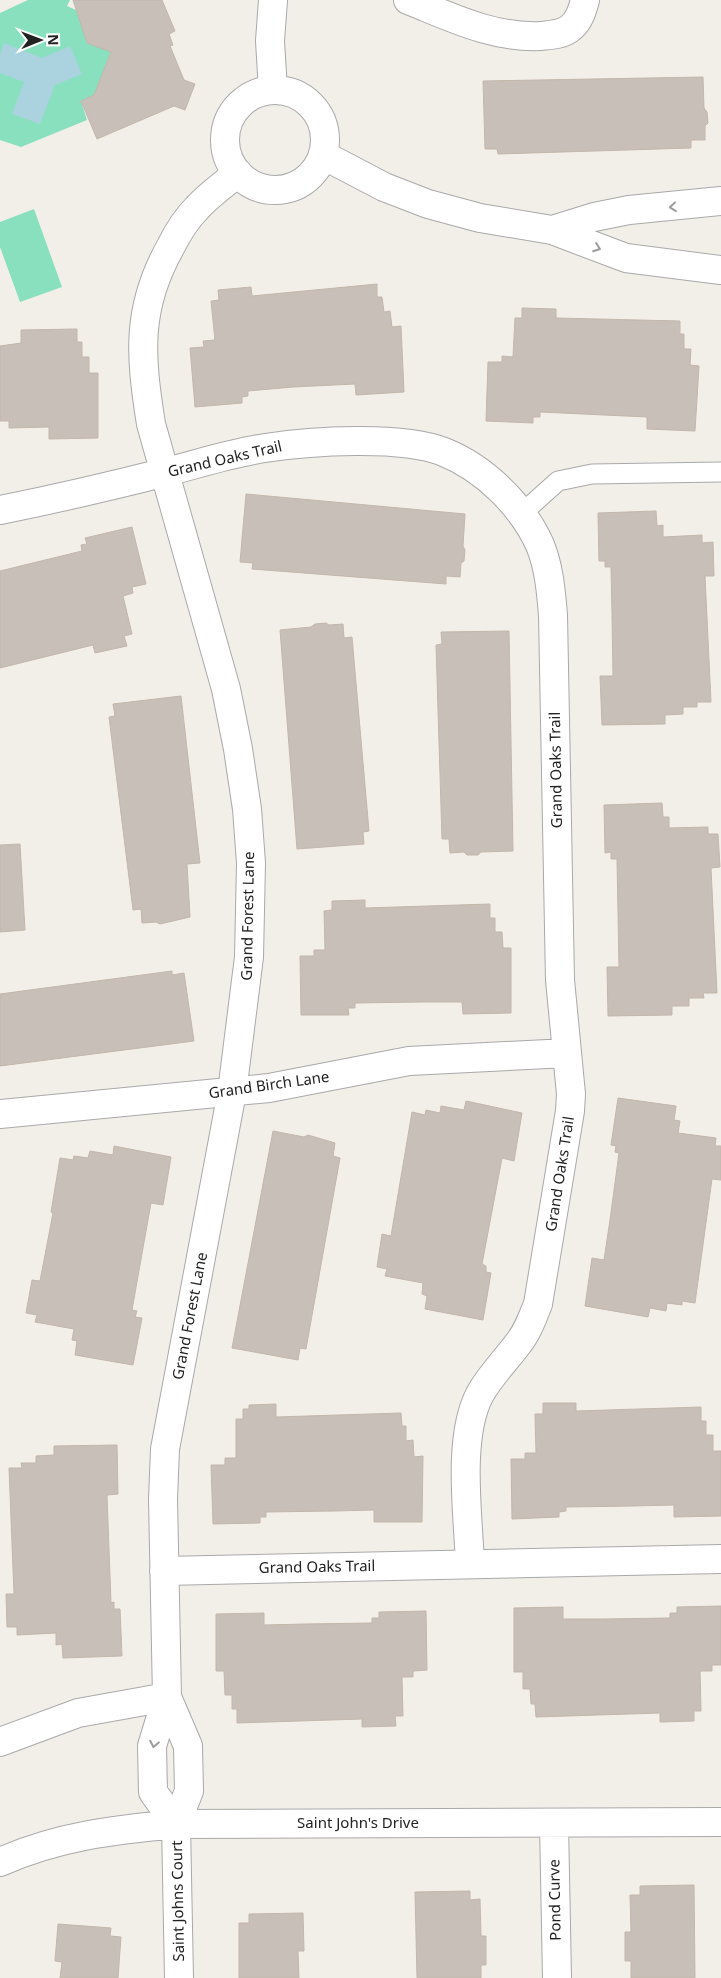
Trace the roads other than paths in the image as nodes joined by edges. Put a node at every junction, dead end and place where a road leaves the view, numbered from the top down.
1 (273, 0) edge
2 (408, 0) edge
3 (585, 0) edge
4 (273, 90) junction
5 (323, 155) junction
6 (238, 173) junction
7 (721, 201) edge
8 (552, 230) junction
9 (721, 270) edge
10 (721, 472) edge
11 (164, 473) junction
12 (0, 510) edge
13 (520, 514) junction
14 (567, 1053) junction
15 (232, 1092) junction
16 (0, 1114) edge
17 (721, 1559) edge
18 (470, 1563) junction
19 (164, 1571) junction
20 (167, 1697) junction
21 (0, 1742) edge
22 (721, 1822) edge
23 (554, 1823) junction
24 (176, 1824) junction
25 (0, 1862) edge
26 (179, 1978) edge
27 (557, 1978) edge

1 - 4 street
2 - 3 street
4 - 5 street
4 - 6 street
5 - 6 street
5 - 8 street
6 - 11 street, Grand Forest Lane
7 -> 8 street
8 -> 9 street
10 - 13 lane
11 - 12 street, Grand Oaks Trail
11 - 13 street, Grand Oaks Trail
11 - 15 street, Grand Forest Lane
13 - 14 street, Grand Oaks Trail
14 - 15 street, Grand Birch Lane
14 - 18 street, Grand Oaks Trail
15 - 16 street, Grand Birch Lane
15 - 19 street, Grand Forest Lane
17 - 18 street, Grand Oaks Trail
18 - 19 street, Grand Oaks Trail
19 - 20 street, Grand Forest Lane
20 - 21 street
20 - 24 street, Grand Forest Lane
20 -> 24 street, Grand Forest Lane
22 - 23 street, Saint John's Drive
23 - 24 street, Saint John's Drive
23 - 27 street, Pond Curve
24 - 25 street, Saint John's Drive
24 - 26 street, Saint Johns Court

